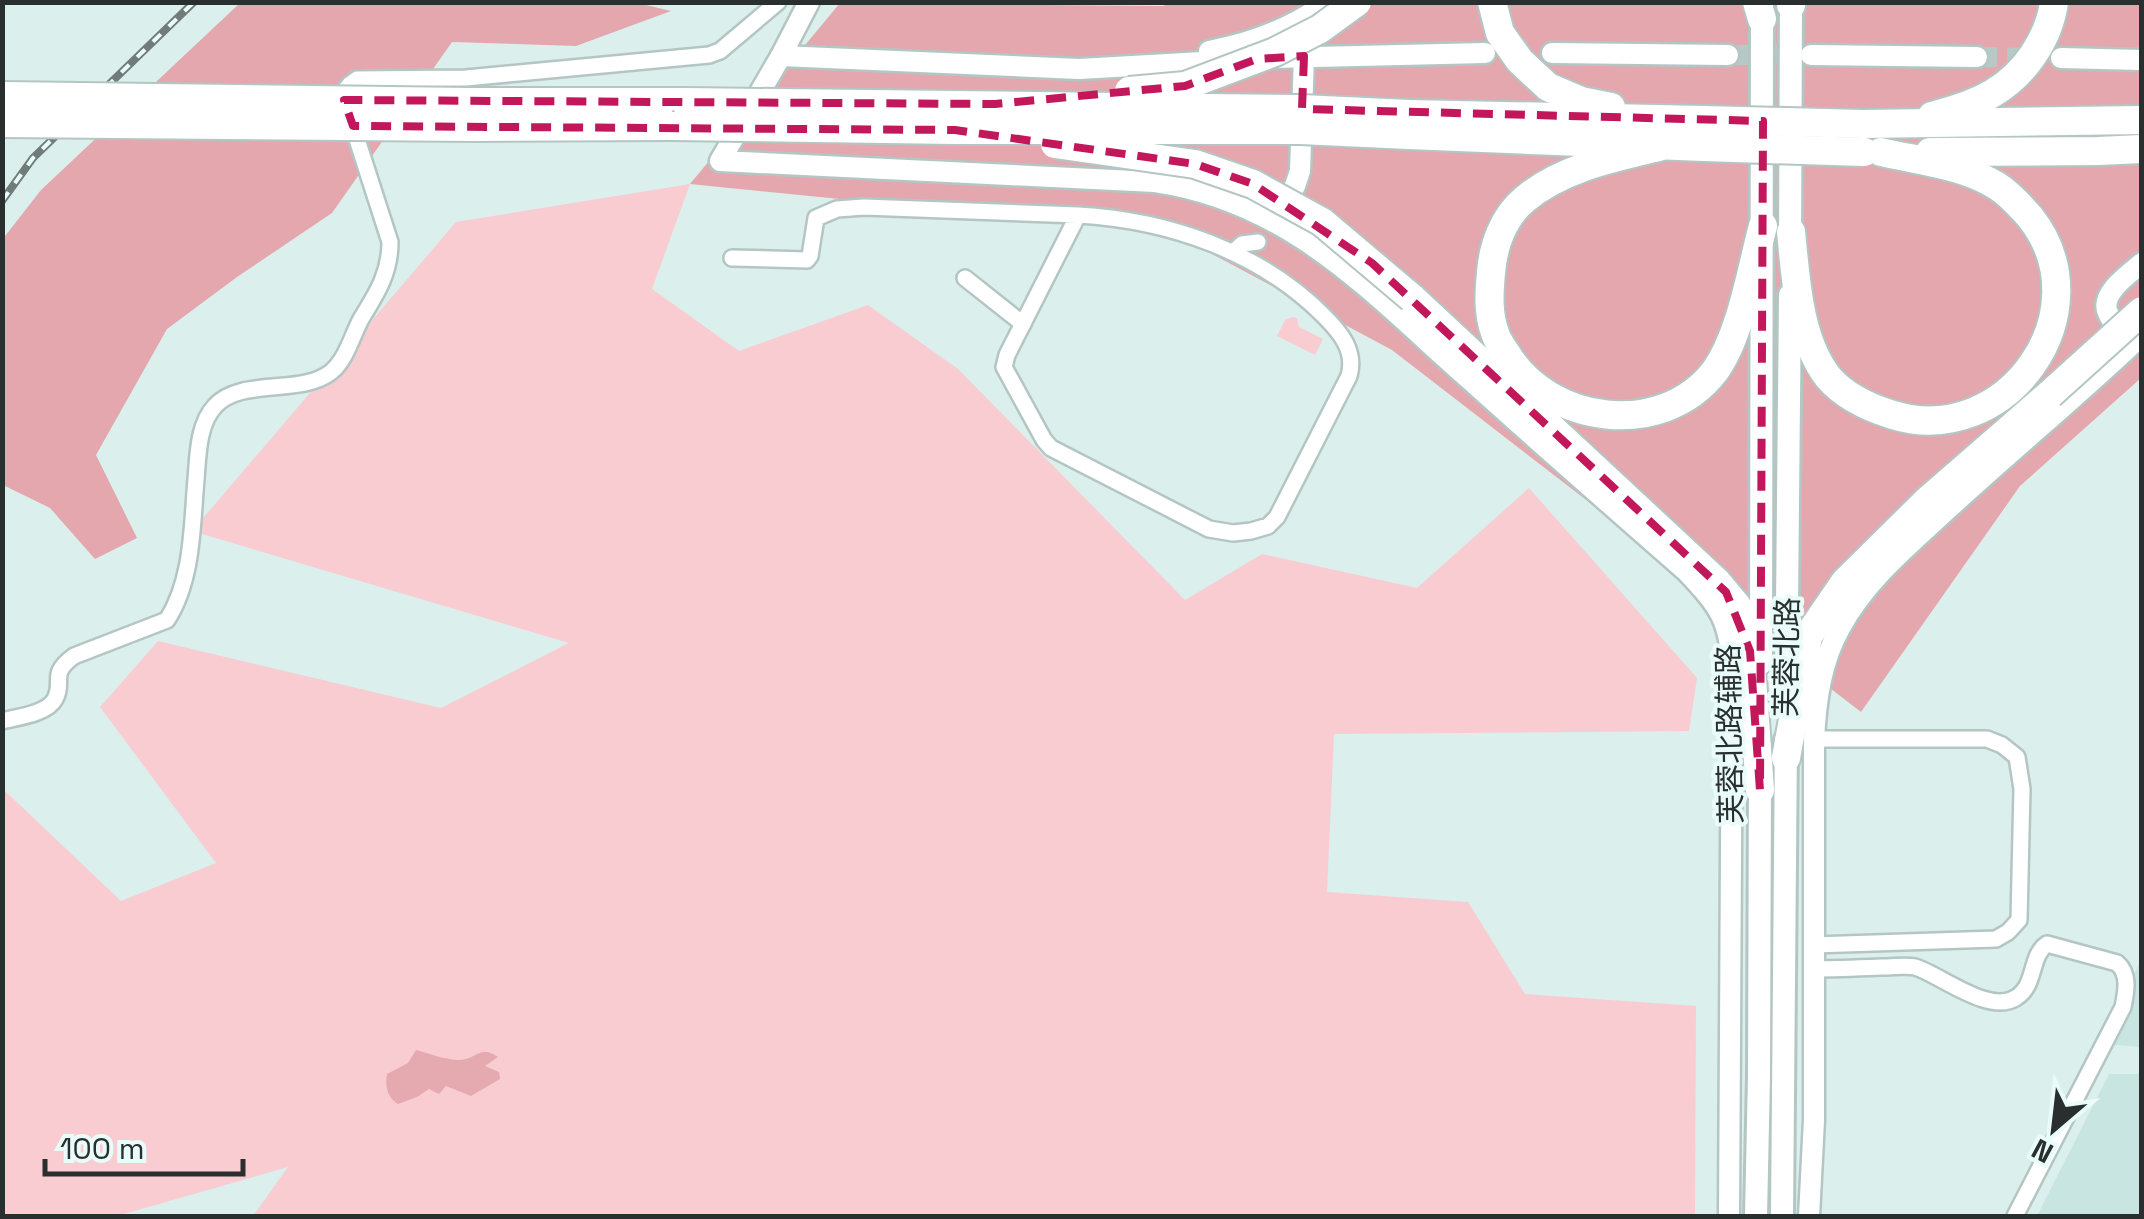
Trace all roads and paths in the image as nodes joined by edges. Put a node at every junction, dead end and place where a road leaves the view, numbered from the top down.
1 (778, 2) edge
2 (809, 2) edge
3 (1326, 2) edge
4 (1357, 2) edge
5 (1492, 2) edge
6 (2054, 2) edge
7 (1776, 6) edge
8 (1484, 53) dead end
9 (1552, 53) dead end
10 (1728, 55) tunnel mouth
11 (1811, 55) tunnel mouth
12 (781, 56) junction
13 (1304, 56) junction
14 (1977, 57) tunnel mouth
15 (2061, 58) tunnel mouth
16 (2142, 60) edge
17 (1078, 69) junction
18 (2, 96) edge
19 (995, 104) junction
20 (678, 114) junction
21 (471, 115) junction
22 (2142, 120) edge
23 (2, 123) edge
24 (1409, 124) junction
25 (955, 130) junction
26 (1662, 133) junction
27 (1872, 138) junction
28 (2142, 148) edge
29 (1078, 215) junction
30 (1272, 219) junction
31 (1777, 229) junction
32 (1258, 242) junction
33 (1233, 252) junction
34 (732, 258) dead end
35 (2142, 262) edge
36 (1262, 268) junction
37 (965, 278) dead end
38 (2142, 311) edge
39 (1023, 324) junction
40 (2136, 340) edge
41 (2, 721) edge
42 (1814, 739) junction
43 (1786, 758) junction
44 (1760, 790) junction
45 (1813, 945) junction
46 (1813, 969) junction
47 (1729, 1216) edge
48 (1756, 1216) edge
49 (1782, 1216) edge
50 (1809, 1216) edge
51 (2014, 1216) edge

1 - 41 street
2 - 12 main road
3 - 17 main road
4 - 19 highway, bridge
5 - 26 highway
6 - 27 highway
7 - 31 main road, 芙蓉北路
7 - 31 main road, 芙蓉北路
8 - 13 main road
9 - 10 main road
11 - 14 main road
12 - 17 main road
12 - 30 main road, 芙蓉北路辅路
13 - 17 main road
13 - 30 main road
15 - 16 main road
18 - 21 highway, bridge
19 - 20 highway, bridge
19 - 24 highway, bridge
20 - 21 highway
20 - 25 highway, bridge
21 - 23 highway, bridge
22 - 27 highway
24 - 25 highway, bridge
24 - 26 highway
25 - 44 highway, bridge
26 - 27 highway, bridge
26 - 31 highway
27 - 28 highway
27 - 31 highway
29 - 33 street
29 - 34 street
29 - 39 street
30 - 32 street
30 - 47 main road, 芙蓉北路辅路
31 - 43 main road, 芙蓉北路
31 - 44 main road, 芙蓉北路
32 - 33 street
32 - 36 street
33 - 36 street
35 - 40 main road
36 - 39 street
37 - 39 street
38 - 43 highway, bridge
40 - 42 main road
42 - 45 main road
42 - 45 street
43 - 49 main road, 芙蓉北路
44 - 48 main road, 芙蓉北路
45 - 46 main road
46 - 50 main road
46 - 51 street

